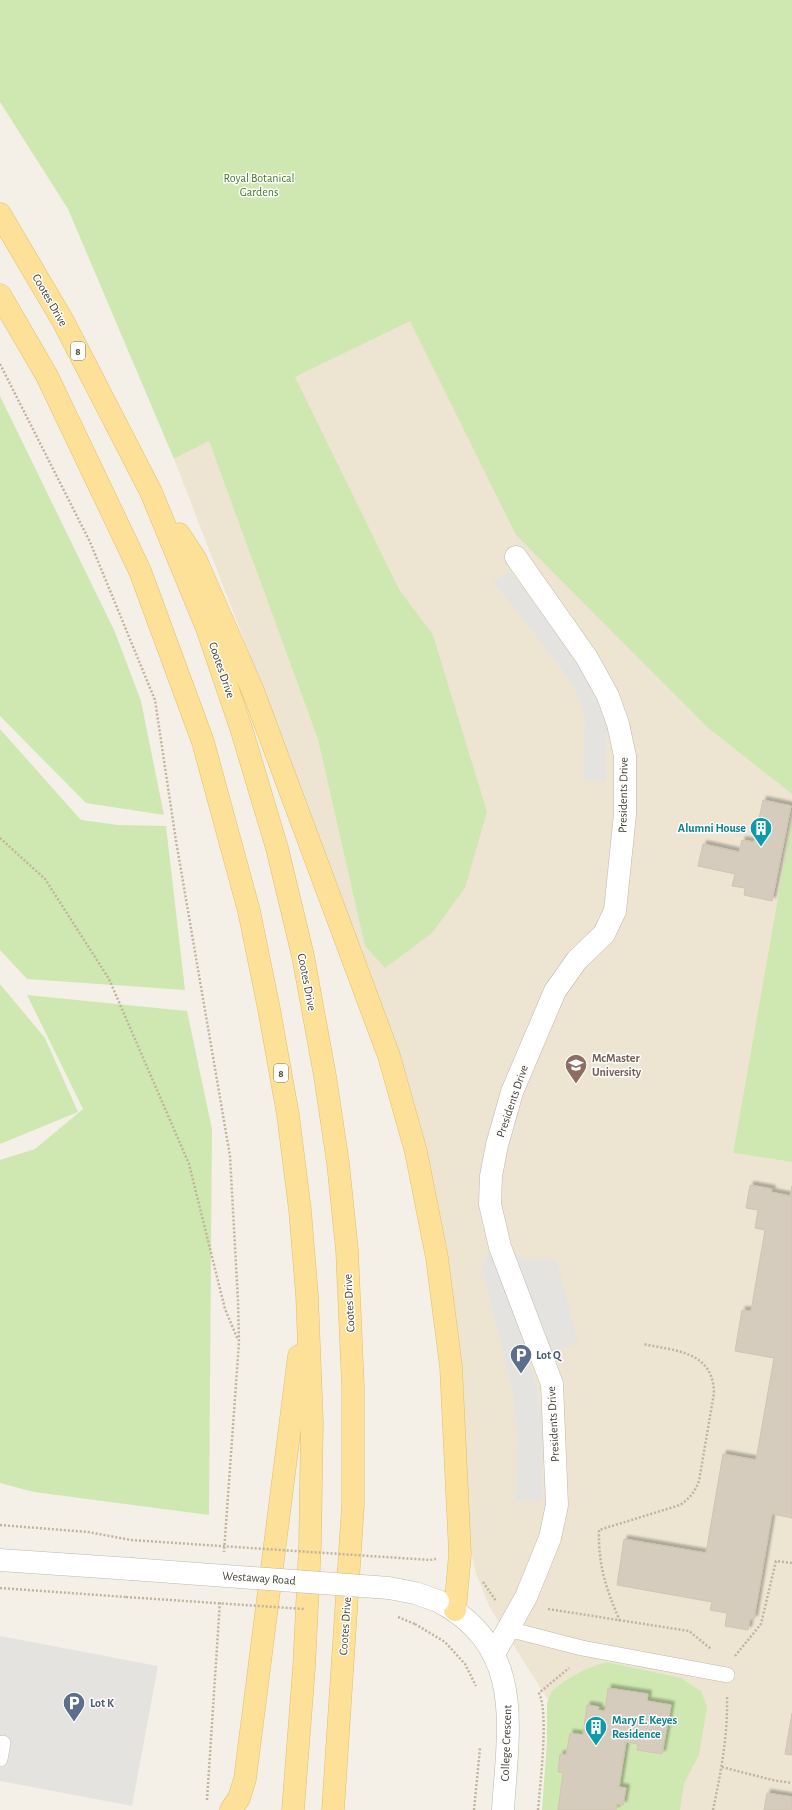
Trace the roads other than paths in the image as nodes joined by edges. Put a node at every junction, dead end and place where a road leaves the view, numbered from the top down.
1 (0, 214) edge
2 (0, 295) edge
3 (151, 492) junction
4 (516, 557) dead end
5 (307, 1295) junction
6 (0, 1560) edge
7 (447, 1606) junction
8 (508, 1630) junction
9 (494, 1654) junction
10 (727, 1668) road end
11 (3, 1744) dead end
12 (0, 1759) edge
13 (231, 1810) edge
14 (293, 1810) edge
15 (333, 1810) edge
16 (503, 1810) edge

1 - 3 main road, Cootes Drive / 8
2 - 5 main road, 8
3 - 7 main road
3 - 15 main road, Cootes Drive / 8
4 - 8 street, Presidents Drive
5 - 13 main road
5 - 14 main road, 8
6 - 7 street, Westaway Road, bridge
7 - 9 street, Westaway Road
8 - 9 street, Presidents Drive
8 - 10 lane
9 - 16 street, College Crescent
11 - 12 lane

